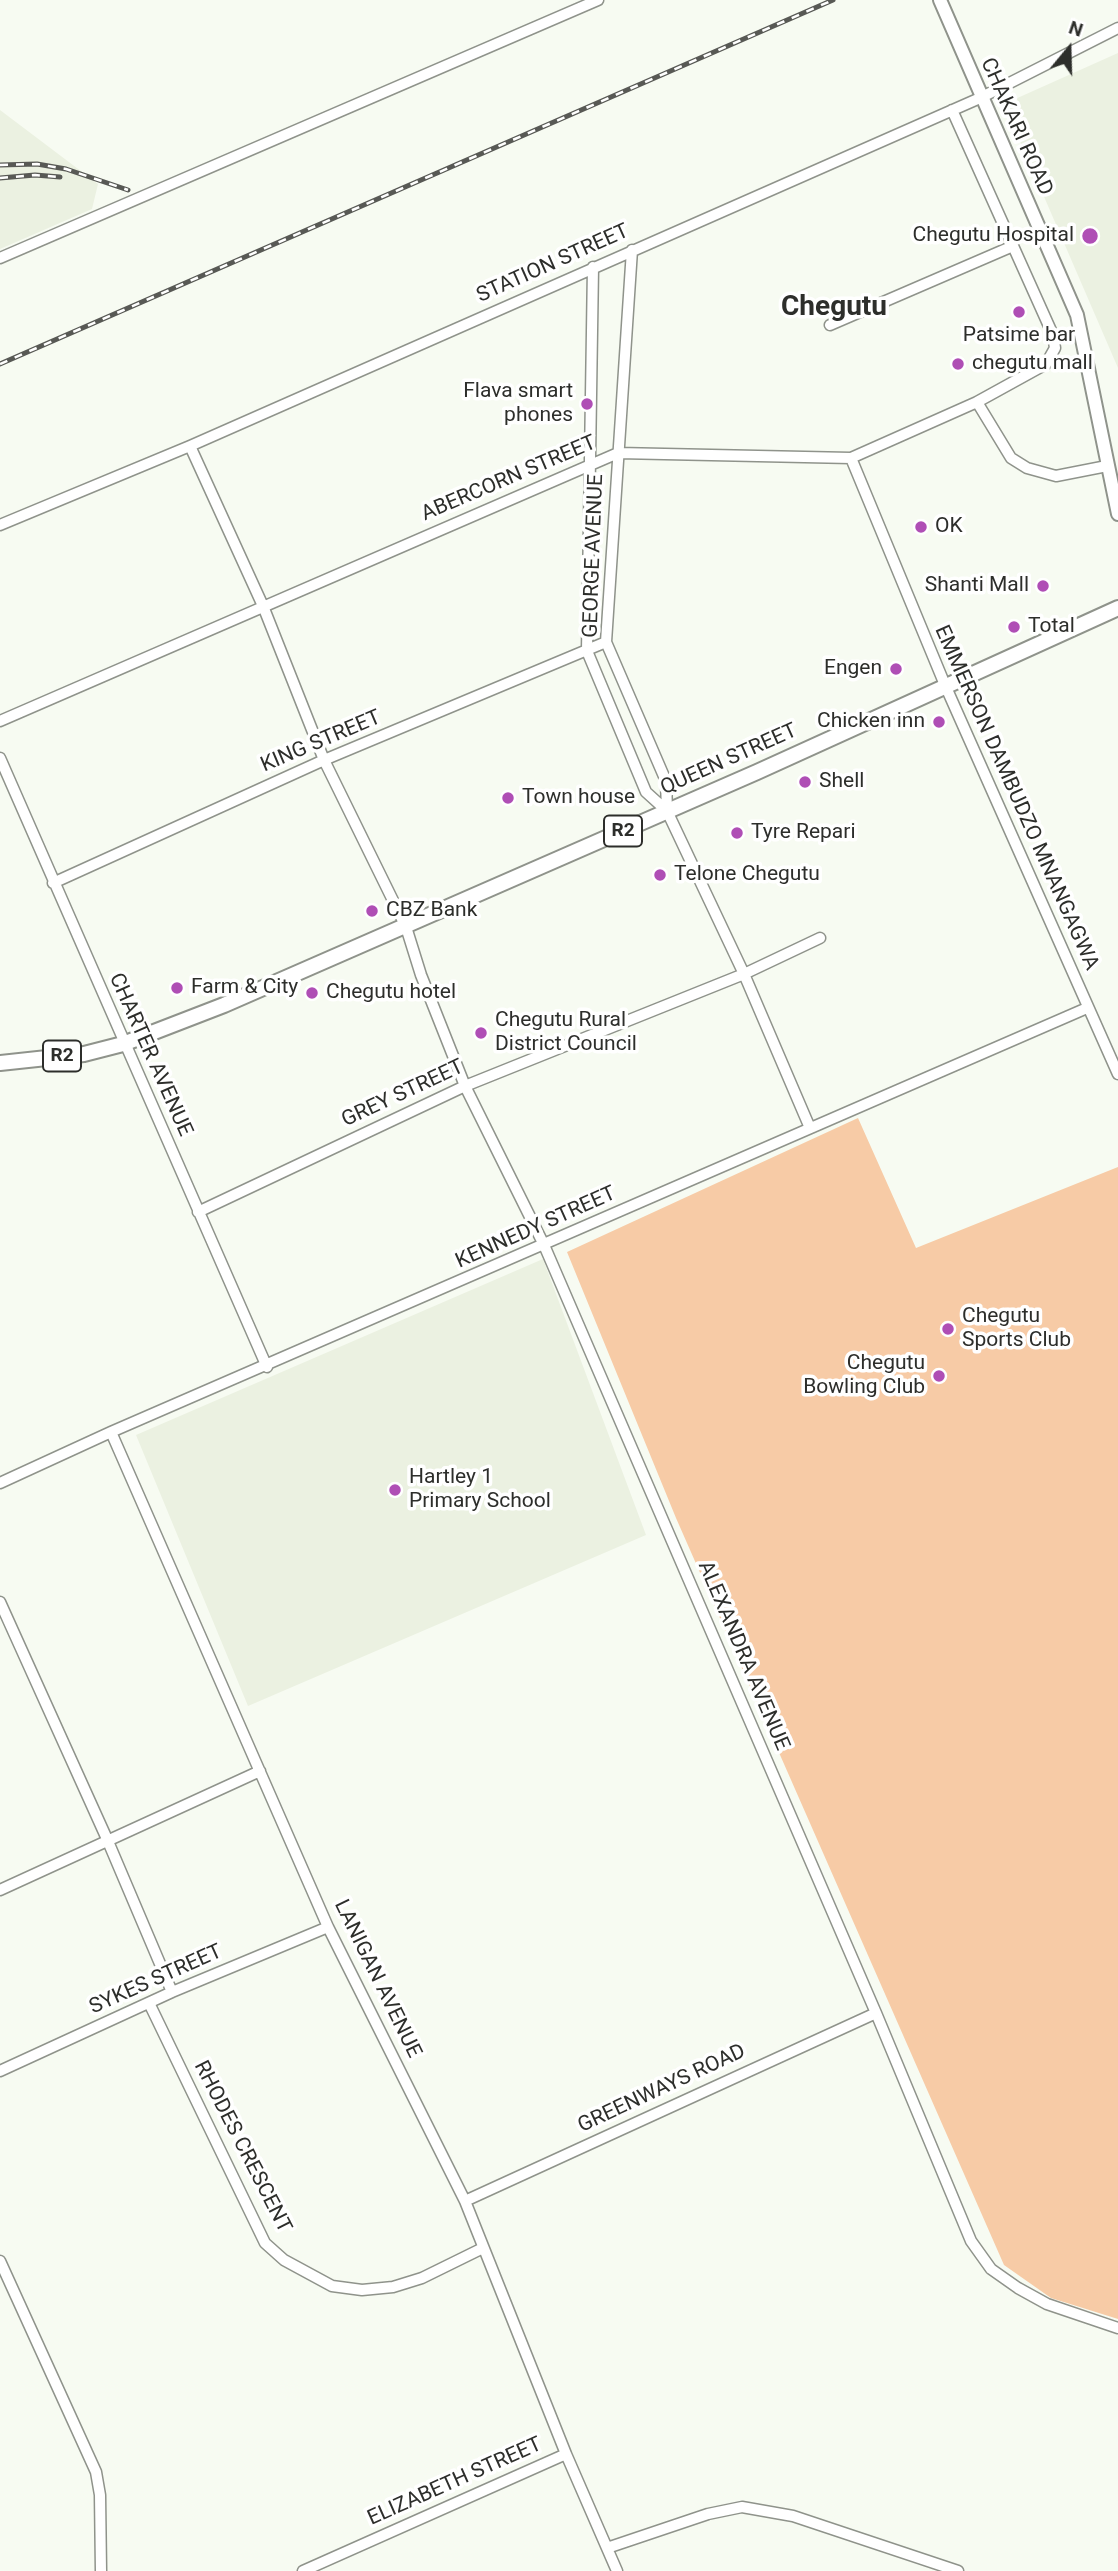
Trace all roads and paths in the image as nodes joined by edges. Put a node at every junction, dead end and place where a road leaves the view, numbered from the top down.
1 (598, 0) edge
2 (940, 0) edge
3 (1118, 28) edge
4 (980, 98) junction
5 (953, 110) junction
6 (1013, 246) junction
7 (632, 250) junction
8 (0, 258) edge
9 (593, 267) junction
10 (830, 325) dead end
11 (977, 402) junction
12 (190, 446) junction
13 (618, 453) junction
14 (851, 458) junction
15 (588, 466) junction
16 (1107, 466) junction
17 (1118, 514) edge
18 (0, 525) edge
19 (263, 606) junction
20 (1118, 608) edge
21 (606, 642) junction
22 (587, 651) junction
23 (944, 685) junction
24 (0, 721) edge
25 (0, 758) edge
26 (324, 760) junction
27 (667, 811) junction
28 (53, 883) junction
29 (406, 927) junction
30 (820, 938) dead end
31 (744, 974) junction
32 (1087, 1009) junction
33 (123, 1044) junction
34 (0, 1063) edge
35 (1118, 1074) edge
36 (465, 1086) junction
37 (810, 1128) junction
38 (198, 1212) junction
39 (544, 1245) junction
40 (267, 1367) junction
41 (111, 1432) junction
42 (0, 1483) edge
43 (0, 1602) edge
44 (260, 1771) junction
45 (107, 1839) junction
46 (0, 1890) edge
47 (328, 1927) junction
48 (172, 1992) junction
49 (150, 2005) junction
50 (876, 2012) junction
51 (0, 2071) edge
52 (465, 2201) junction
53 (483, 2248) junction
54 (0, 2261) edge
55 (1118, 2328) edge
56 (566, 2455) junction
57 (607, 2547) junction
58 (101, 2571) edge
59 (303, 2571) edge
60 (617, 2571) edge
61 (958, 2571) edge

1 - 8 street
2 - 4 main road, CHAKARI ROAD
3 - 4 street, STATION STREET
4 - 5 street, STATION STREET
4 - 16 main road, CHAKARI ROAD
5 - 6 street
5 - 7 street, STATION STREET
6 - 10 street
6 - 11 street, ABERCORN STREET
7 - 9 street, STATION STREET
7 - 13 street, GEORGE AVENUE
9 - 12 street, STATION STREET
9 - 15 street, GEORGE AVENUE
11 - 14 street, ABERCORN STREET
11 - 16 street
12 - 18 street, STATION STREET
12 - 19 street, ALEXANDRA AVENUE
13 - 14 street, ABERCORN STREET
13 - 15 street, ABERCORN STREET
13 - 21 street, GEORGE AVENUE
14 - 23 street, EMMERSON DAMBUDZO MNANGAGWA
15 - 19 street, ABERCORN STREET
15 - 22 street, GEORGE AVENUE
16 - 17 main road, CHAKARI ROAD
19 - 24 street, ABERCORN STREET
19 - 26 street, ALEXANDRA AVENUE
20 - 23 highway, QUEEN STREET / R2
21 - 22 street, KING STREET
21 - 27 street, GEORGE AVENUE
22 - 26 street, KING STREET
22 - 27 street, GEORGE AVENUE
23 - 27 highway, QUEEN STREET / R2
23 - 32 street, EMMERSON DAMBUDZO MNANGAGWA
25 - 28 street, CHARTER AVENUE
26 - 28 street, KING STREET
26 - 29 street, ALEXANDRA AVENUE
27 - 29 highway, QUEEN STREET / R2
27 - 31 street, GEORGE AVENUE
28 - 33 street, CHARTER AVENUE
29 - 33 highway, QUEEN STREET / R2
29 - 36 street, ALEXANDRA AVENUE
30 - 31 street, GREY STREET
31 - 36 street, GREY STREET
31 - 37 street, GEORGE AVENUE
32 - 35 street, EMMERSON DAMBUDZO MNANGAGWA
32 - 37 street, KENNEDY STREET
33 - 34 highway, QUEEN STREET / R2
33 - 38 street, CHARTER AVENUE
36 - 38 street, GREY STREET
36 - 39 street, ALEXANDRA AVENUE
37 - 39 street, KENNEDY STREET
38 - 40 street, CHARTER AVENUE
39 - 40 street, KENNEDY STREET
39 - 50 street, ALEXANDRA AVENUE
40 - 41 street, KENNEDY STREET
41 - 42 street, KENNEDY STREET
41 - 44 street, LANIGAN AVENUE
43 - 45 street
44 - 45 street
44 - 47 street, LANIGAN AVENUE
45 - 46 street
45 - 48 street
47 - 48 street, SYKES STREET
47 - 52 street, LANIGAN AVENUE
48 - 49 street, SYKES STREET
49 - 51 street, SYKES STREET
49 - 53 street, RHODES CRESCENT
50 - 52 street, GREENWAYS ROAD
50 - 55 street, ALEXANDRA AVENUE
52 - 53 street, ELIZABETH STREET
53 - 56 street, ELIZABETH STREET
54 - 58 street
56 - 57 street
56 - 59 street, ELIZABETH STREET
57 - 60 street
57 - 61 street

